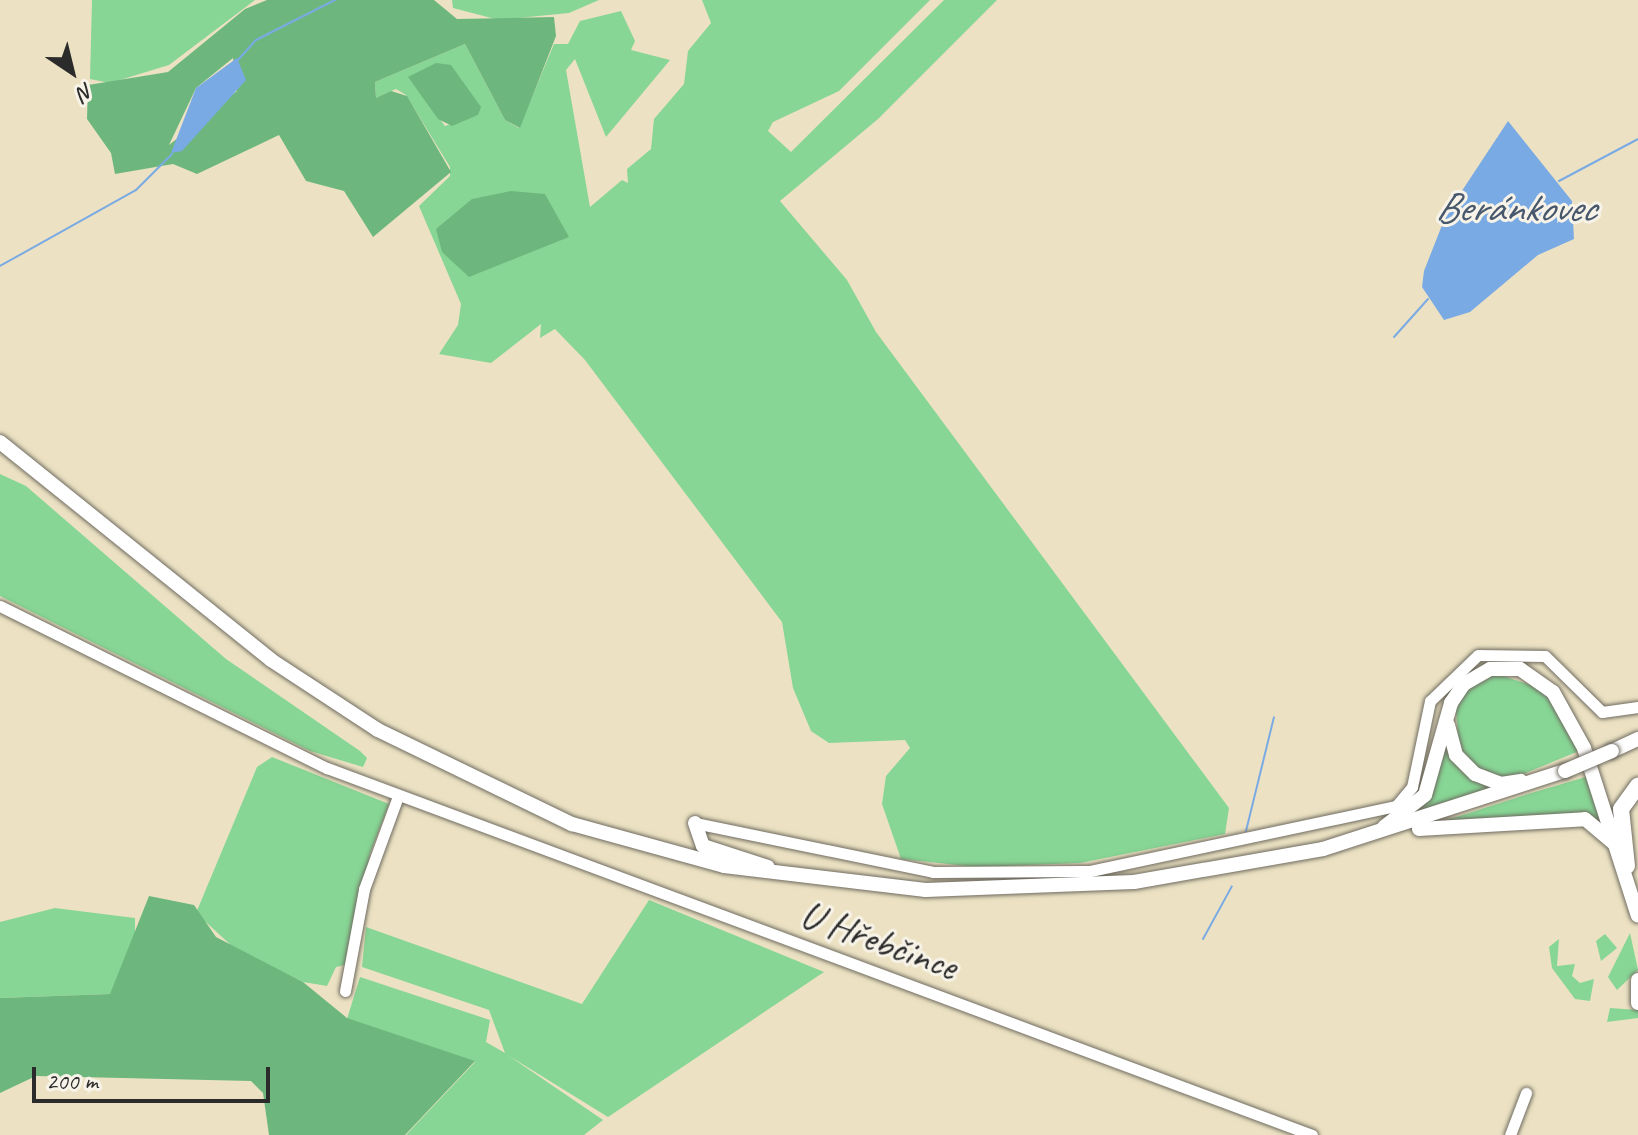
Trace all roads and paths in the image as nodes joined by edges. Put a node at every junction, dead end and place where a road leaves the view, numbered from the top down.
1 (0, 442) edge
2 (0, 606) edge
3 (1638, 707) edge
4 (1448, 713) junction
5 (1638, 739) edge
6 (1565, 771) junction
7 (1638, 786) edge
8 (398, 796) junction
9 (695, 823) joint
10 (1387, 832) junction
11 (1323, 849) junction
12 (1627, 866) junction
13 (799, 878) junction
14 (1638, 916) edge
15 (1638, 980) edge
16 (345, 991) dead end
17 (1638, 1003) edge
18 (1526, 1093) dead end
19 (1312, 1135) edge
20 (1510, 1135) edge

1 - 13 main road
2 - 8 street, U Hřebčince
3 - 9 street
4 - 6 main road
4 - 11 main road
4 - 12 main road
5 - 6 main road, bridge
6 - 10 main road
7 - 12 highway
8 - 16 street
8 - 19 street, U Hřebčince
9 - 13 main road
10 - 11 main road
10 - 12 main road
11 - 13 main road
12 - 14 main road
15 - 17 main road
18 - 20 street

